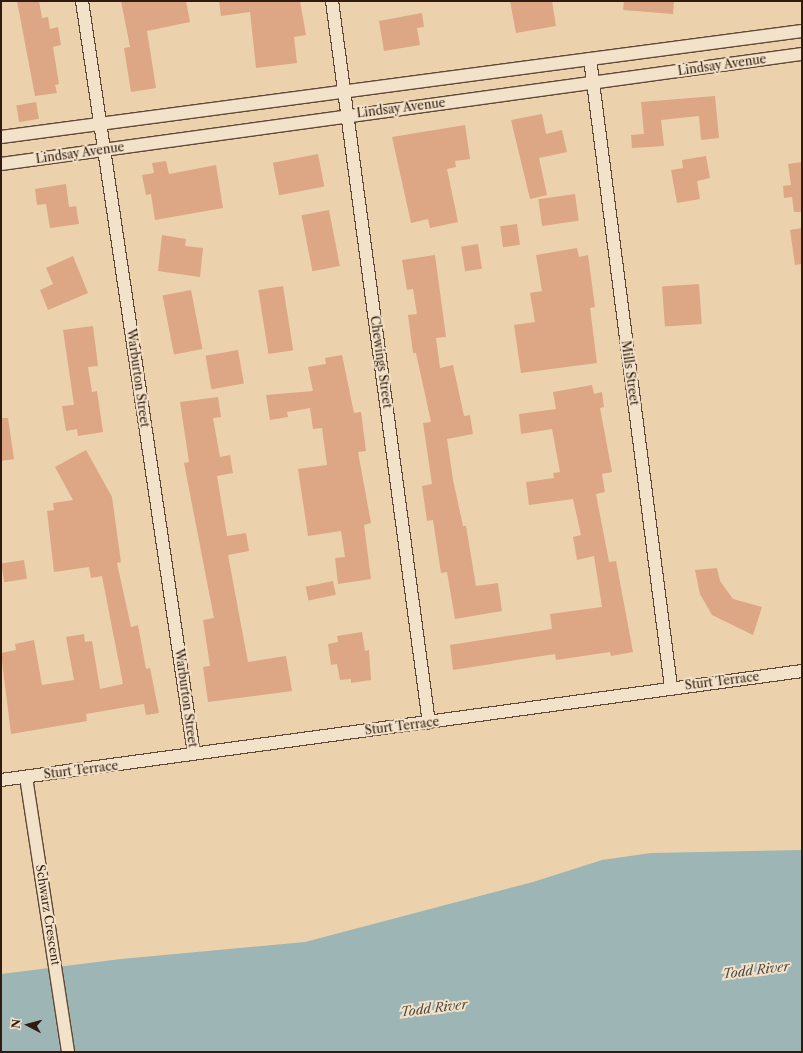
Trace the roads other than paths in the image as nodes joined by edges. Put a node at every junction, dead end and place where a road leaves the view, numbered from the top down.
1 (82, 1) edge
2 (332, 1) edge
3 (802, 31) edge
4 (802, 54) edge
5 (590, 59) junction
6 (592, 82) junction
7 (345, 90) junction
8 (348, 114) junction
9 (100, 125) junction
10 (1, 137) edge
11 (104, 149) junction
12 (1, 164) edge
13 (802, 671) edge
14 (672, 687) junction
15 (429, 723) junction
16 (194, 754) junction
17 (26, 777) junction
18 (1, 780) edge
19 (68, 1052) edge

1 - 9 street, Warburton Street
2 - 7 street, Chewings Street
3 - 5 street, Lindsay Avenue
4 - 6 street, Lindsay Avenue
5 - 6 street, Mills Street
5 - 7 street, Lindsay Avenue
6 - 8 street, Lindsay Avenue
6 - 14 street, Mills Street
7 - 8 street, Chewings Street
7 - 9 street, Lindsay Avenue
8 - 11 street, Lindsay Avenue
8 - 15 street, Chewings Street
9 - 10 street, Lindsay Avenue
9 - 11 street, Warburton Street
11 - 12 street, Lindsay Avenue
11 - 16 street, Warburton Street
13 - 14 street, Sturt Terrace
14 - 15 street, Sturt Terrace
15 - 16 street, Sturt Terrace
16 - 17 street, Sturt Terrace
17 - 18 street, Sturt Terrace
17 - 19 street, Schwarz Crescent

